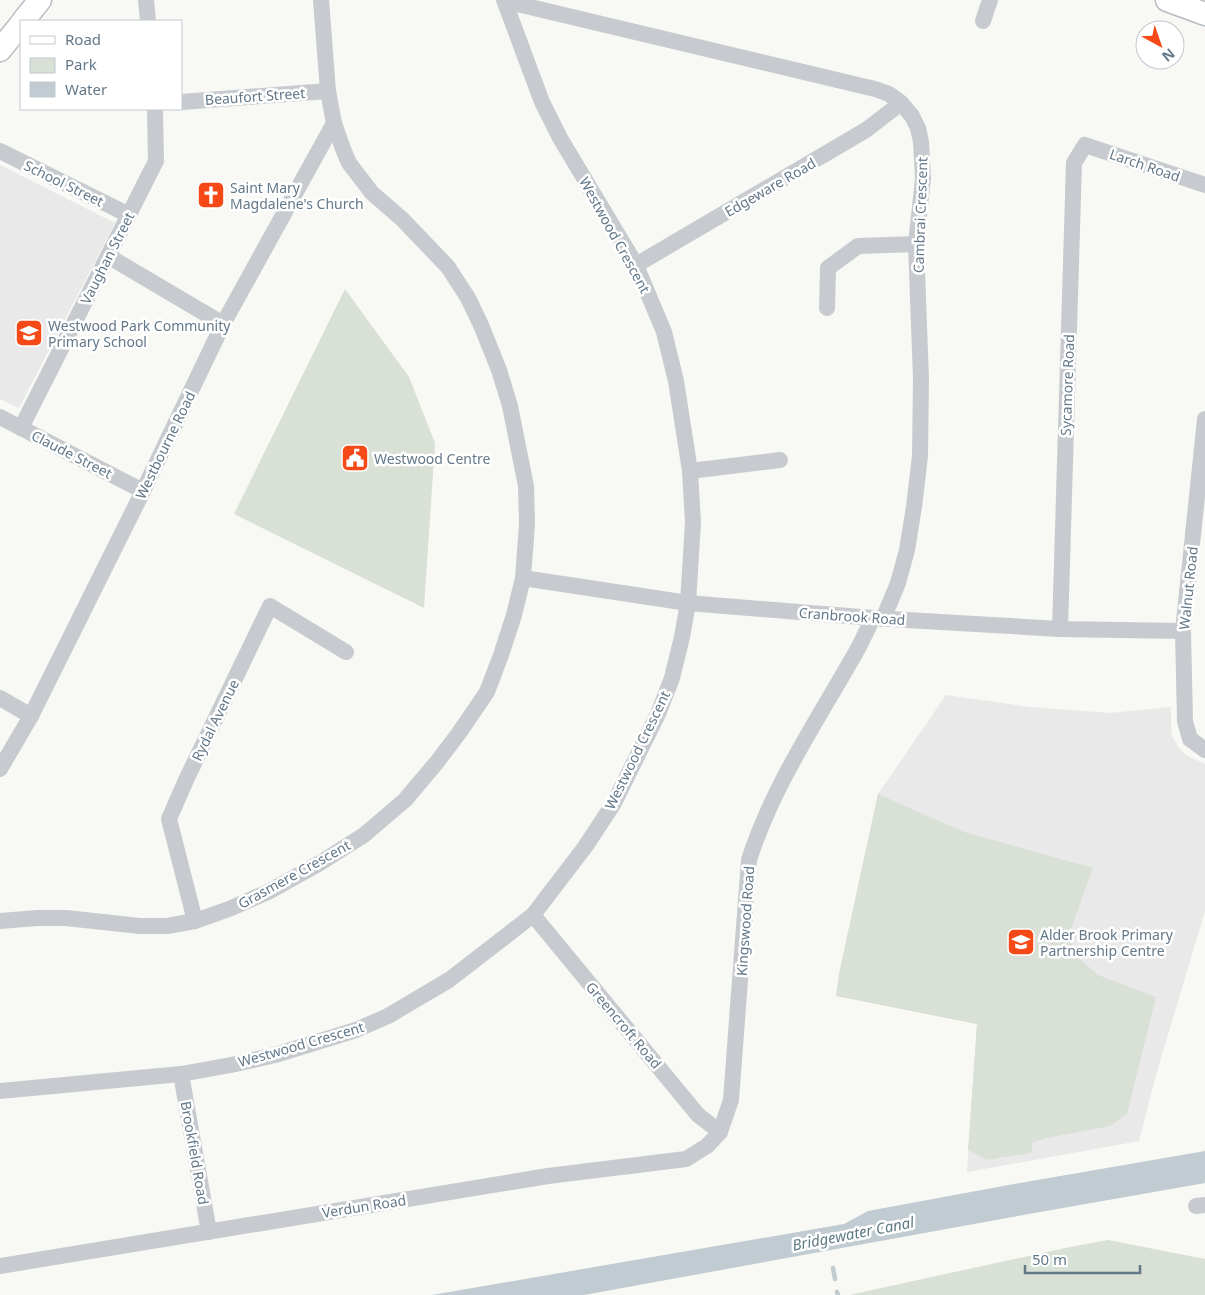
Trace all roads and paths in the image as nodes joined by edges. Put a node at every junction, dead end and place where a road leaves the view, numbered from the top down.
1 (40, 0) edge
2 (146, 0) edge
3 (321, 0) edge
4 (990, 0) edge
5 (1167, 0) edge
6 (505, 1) edge
7 (1205, 14) edge
8 (24, 20) edge
9 (148, 20) edge
10 (983, 21) dead end
11 (20, 25) edge
12 (0, 50) edge
13 (328, 91) junction
14 (182, 102) edge
15 (901, 104) junction
16 (155, 110) edge
17 (334, 123) junction
18 (1085, 145) joint
19 (0, 151) edge
20 (1205, 185) edge
21 (129, 215) junction
22 (916, 244) junction
23 (108, 256) junction
24 (636, 266) junction
25 (828, 308) dead end
26 (223, 324) junction
27 (0, 417) edge
28 (1205, 419) edge
29 (21, 428) junction
30 (780, 460) dead end
31 (690, 471) junction
32 (143, 491) junction
33 (523, 578) junction
34 (688, 603) junction
35 (878, 619) junction
36 (1060, 629) junction
37 (1183, 631) junction
38 (346, 652) dead end
39 (0, 698) edge
40 (31, 716) junction
41 (1205, 750) edge
42 (0, 769) edge
43 (533, 915) junction
44 (0, 921) edge
45 (195, 921) junction
46 (181, 1074) junction
47 (0, 1090) edge
48 (720, 1132) junction
49 (208, 1232) junction
50 (0, 1266) edge

1 - 8 main road
2 - 9 street
3 - 13 street, Grasmere Crescent
4 - 10 street
5 - 7 main road
6 - 15 street, Cambrai Crescent
6 - 24 street, Westwood Crescent
11 - 12 main road
13 - 14 street, Beaufort Street
13 - 17 street, Grasmere Crescent
15 - 22 street, Cambrai Crescent
15 - 24 street, Edgeware Road
16 - 21 street, Vaughan Street
17 - 26 street, Westbourne Road
17 - 33 street, Grasmere Crescent
18 - 20 street, Larch Road
18 - 36 street, Sycamore Road
19 - 21 street, School Street
21 - 23 street, Vaughan Street
22 - 25 street
22 - 35 street, Cambrai Crescent
23 - 26 street
23 - 29 street, Vaughan Street
24 - 31 street, Westwood Crescent
26 - 32 street, Westbourne Road
27 - 29 street, Claude Street
28 - 37 street, Walnut Road
29 - 32 street, Claude Street
30 - 31 street
31 - 34 street, Westwood Crescent
32 - 40 street, Westbourne Road
33 - 34 street, Cranbrook Road
33 - 45 street, Grasmere Crescent
34 - 35 street, Cranbrook Road
34 - 43 street, Westwood Crescent
35 - 36 street, Cranbrook Road
35 - 48 street, Kingswood Road
36 - 37 street, Cranbrook Road
37 - 41 street, Walnut Road
38 - 45 street, Rydal Avenue
39 - 40 street
40 - 42 street, Westbourne Road
43 - 46 street, Westwood Crescent
43 - 48 street, Greencroft Road
44 - 45 street, Grasmere Crescent
46 - 47 street, Westwood Crescent
46 - 49 street, Brookfield Road
48 - 49 street, Verdun Road
49 - 50 street, Verdun Road

